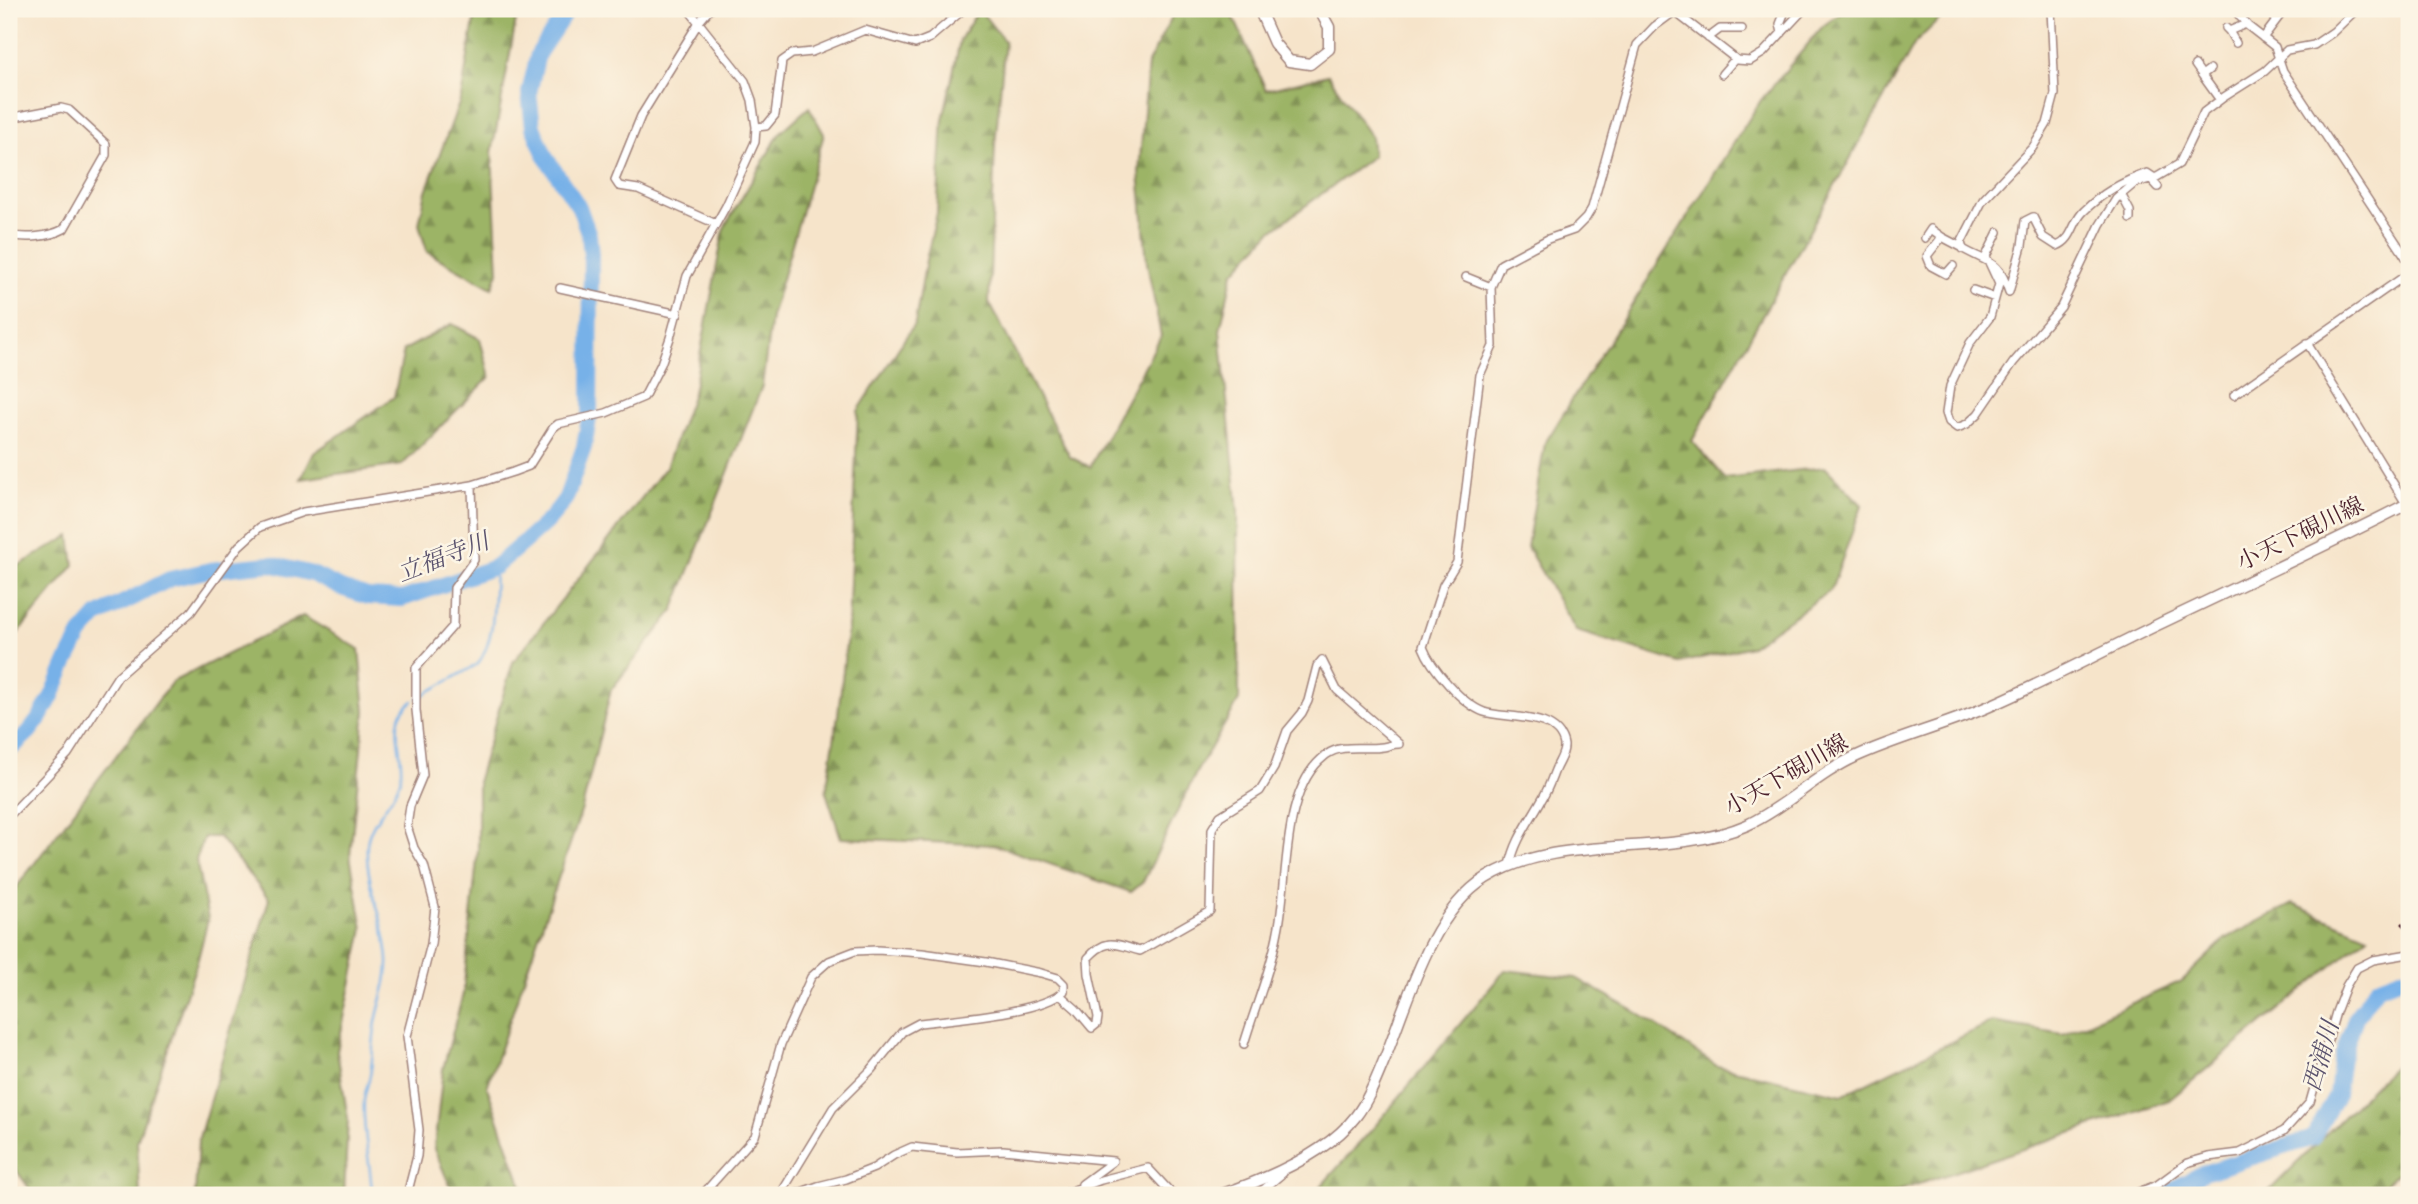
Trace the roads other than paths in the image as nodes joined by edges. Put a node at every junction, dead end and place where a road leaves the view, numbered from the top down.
1 (688, 9) edge
2 (710, 9) edge
3 (964, 9) edge
4 (1259, 9) edge
5 (1319, 9) edge
6 (1786, 9) edge
7 (1804, 9) edge
8 (2050, 9) edge
9 (2234, 9) edge
10 (2253, 9) edge
11 (2285, 9) edge
12 (2357, 9) edge
13 (1677, 10) edge
14 (2240, 17) junction
15 (699, 22) junction
16 (2246, 24) junction
17 (1742, 29) dead end
18 (1782, 33) junction
19 (1708, 38) junction
20 (2263, 38) junction
21 (2236, 43) dead end
22 (2280, 57) junction
23 (1735, 59) junction
24 (2195, 65) dead end
25 (2210, 69) dead end
26 (1722, 74) dead end
27 (2202, 75) junction
28 (2220, 100) junction
29 (9, 118) edge
30 (756, 127) junction
31 (2152, 178) junction
32 (2158, 187) dead end
33 (2121, 194) junction
34 (2130, 219) dead end
35 (716, 224) junction
36 (1998, 232) dead end
37 (9, 235) edge
38 (1942, 237) junction
39 (1925, 238) dead end
40 (1963, 249) junction
41 (1990, 262) junction
42 (2409, 262) edge
43 (1953, 267) dead end
44 (2409, 273) edge
45 (1466, 277) dead end
46 (1491, 287) junction
47 (560, 288) dead end
48 (1973, 290) dead end
49 (1995, 298) junction
50 (678, 314) junction
51 (2307, 343) junction
52 (2234, 395) dead end
53 (472, 485) junction
54 (2407, 500) edge
55 (9, 816) edge
56 (1510, 866) junction
57 (2409, 954) edge
58 (1060, 995) junction
59 (1244, 1044) dead end
60 (1313, 1153) junction
61 (1078, 1188) junction
62 (407, 1195) edge
63 (702, 1195) edge
64 (780, 1195) edge
65 (793, 1195) edge
66 (1061, 1195) edge
67 (1173, 1195) edge
68 (1220, 1195) edge
69 (1257, 1195) edge
70 (2131, 1195) edge

1 - 15 street
2 - 15 street
3 - 30 street
4 - 5 main road
6 - 18 street
7 - 18 street
8 - 40 street
9 - 14 street
10 - 14 street
11 - 20 street
12 - 22 street
13 - 19 street
13 - 46 street
14 - 16 street
15 - 30 street
15 - 35 street
16 - 20 street
16 - 21 street
17 - 19 street
18 - 23 street
19 - 23 street
20 - 22 street
22 - 28 street
22 - 42 street
23 - 26 street
24 - 27 street
25 - 27 street
27 - 28 street
28 - 31 street
29 - 37 street
30 - 35 street
31 - 32 street
31 - 33 street
31 - 41 street
33 - 34 street
33 - 49 street
35 - 50 street
36 - 41 street
38 - 39 street
38 - 40 street
38 - 43 street
40 - 41 street
41 - 49 street
44 - 51 street
45 - 46 street
46 - 56 street
47 - 50 street
48 - 49 street
50 - 53 street
51 - 52 street
51 - 54 street
53 - 55 street
53 - 62 street
54 - 56 main road, 小天下硯川線
56 - 60 main road, 小天下硯川線
57 - 70 street
58 - 59 street
58 - 63 street
58 - 64 street
60 - 68 main road, 小天下硯川線
60 - 69 street
61 - 65 street
61 - 66 street
61 - 67 street

